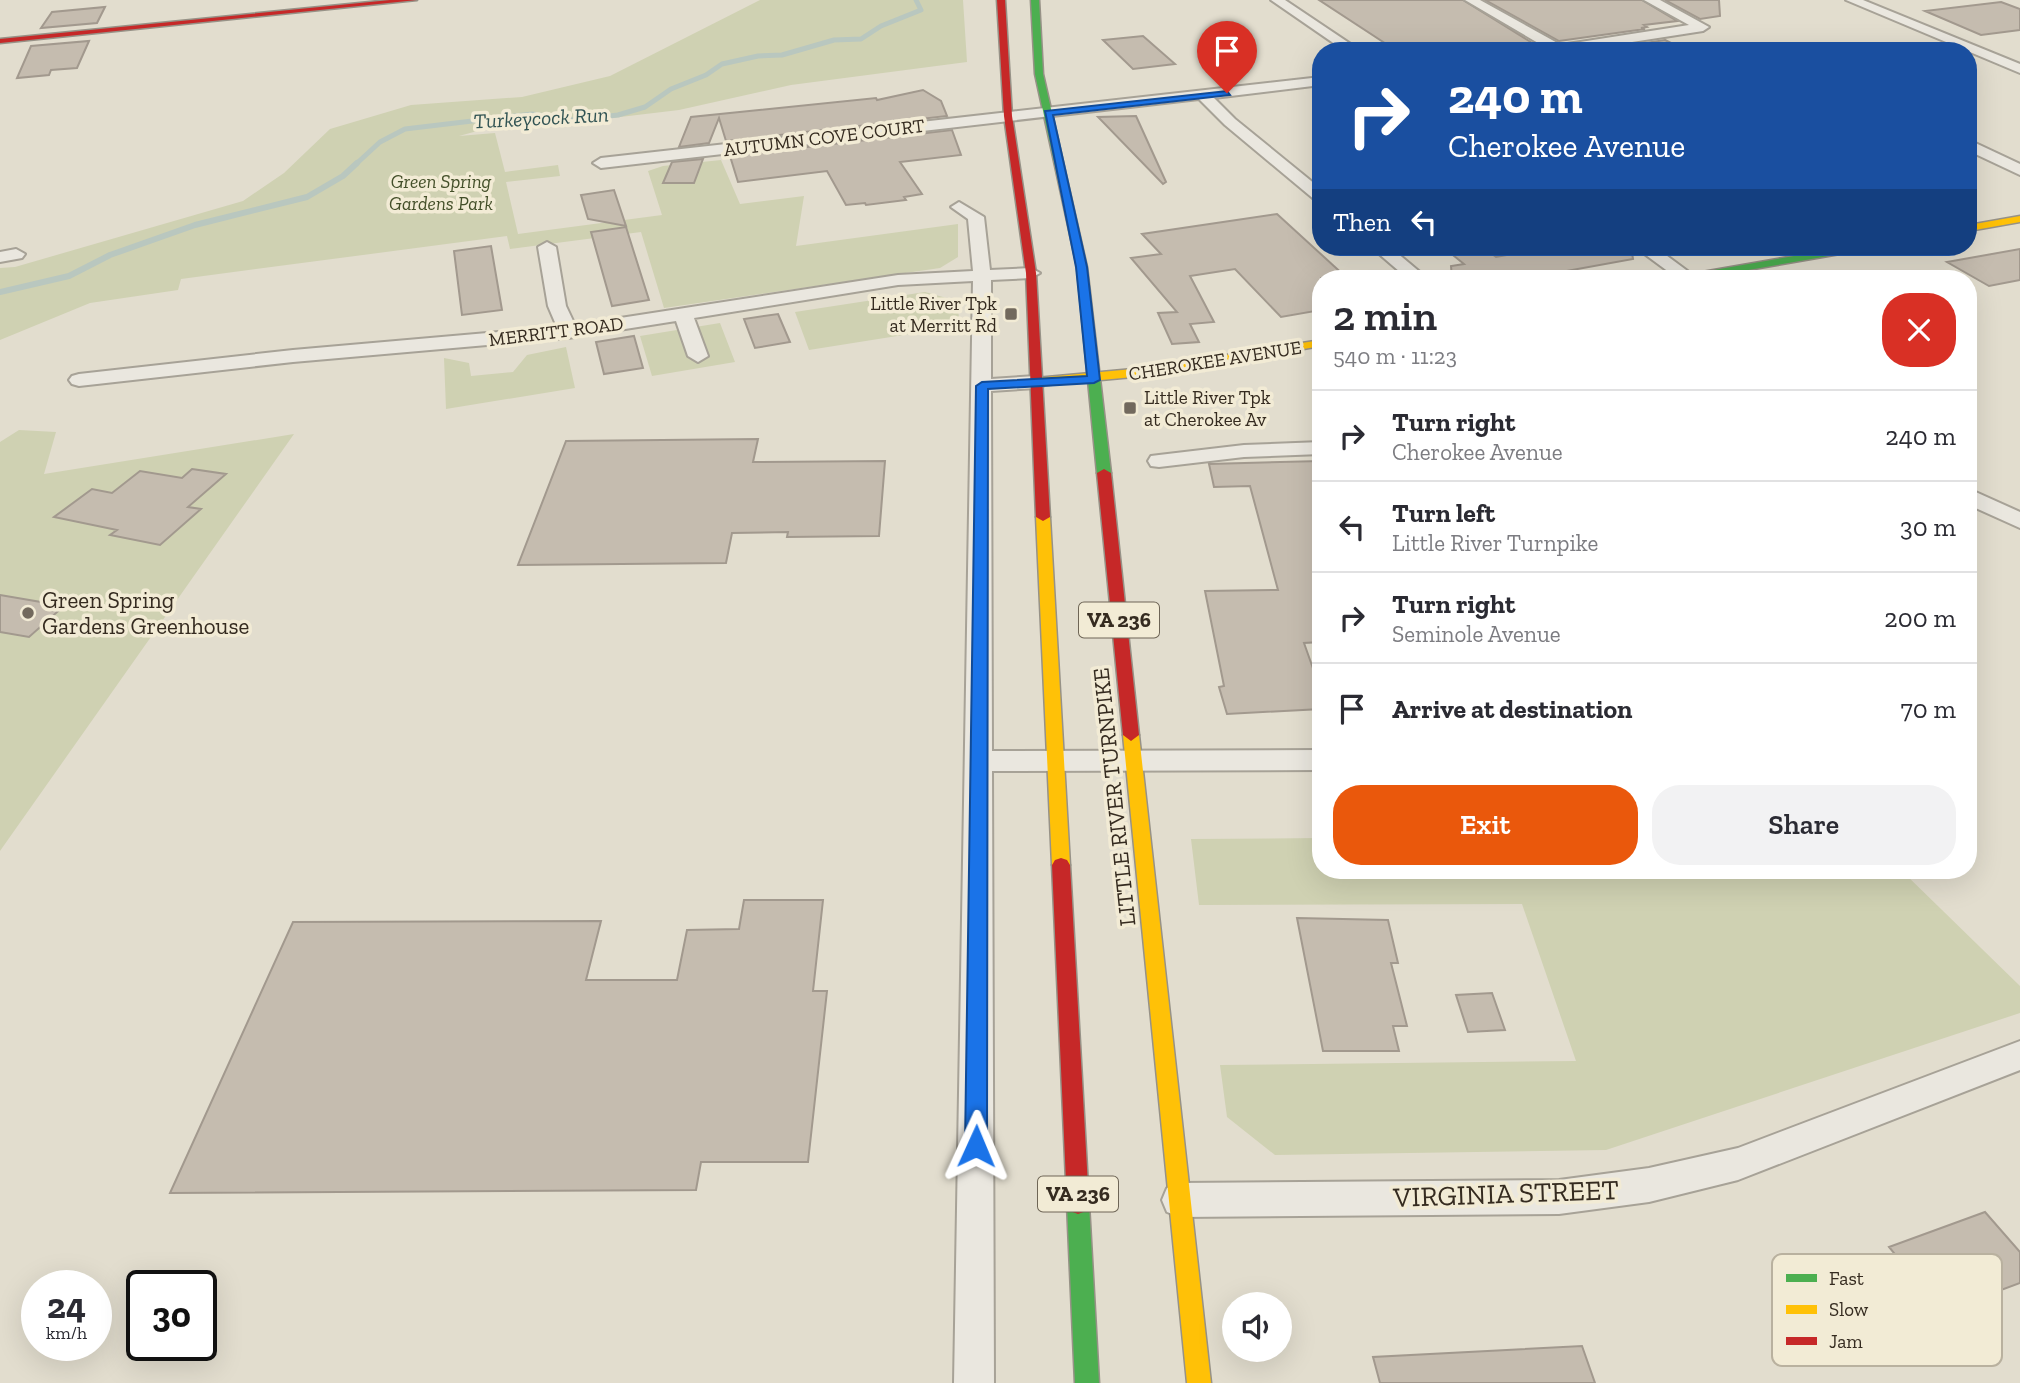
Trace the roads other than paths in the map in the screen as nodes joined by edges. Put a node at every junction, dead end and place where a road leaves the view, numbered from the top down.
1 (413, 0) edge
2 (1001, 0) edge
3 (1035, 0) edge
4 (1277, 0) edge
5 (1471, 0) edge
6 (1650, 0) edge
7 (1852, 0) edge
8 (0, 41) edge
9 (1340, 42) edge
10 (1542, 42) edge
11 (1607, 42) edge
12 (1954, 42) edge
13 (1977, 51) edge
14 (2020, 69) edge
15 (1312, 82) edge
16 (1204, 96) junction
17 (1048, 113) junction
18 (1008, 116) junction
19 (1977, 149) edge
20 (601, 163) dead end
21 (2020, 170) edge
22 (1312, 190) edge
23 (959, 207) dead end
24 (2020, 219) edge
25 (1977, 227) edge
26 (547, 247) dead end
27 (1391, 256) edge
28 (1656, 256) edge
29 (1812, 256) edge
30 (1408, 270) edge
31 (1675, 270) edge
32 (1732, 270) edge
33 (1031, 273) junction
34 (982, 274) junction
35 (683, 314) junction
36 (568, 332) junction
37 (1312, 344) edge
38 (698, 356) dead end
39 (79, 380) dead end
40 (1094, 380) junction
41 (1036, 382) junction
42 (982, 386) junction
43 (1312, 448) edge
44 (1159, 461) dead end
45 (1977, 500) edge
46 (2020, 521) edge
47 (1056, 760) junction
48 (1134, 760) junction
49 (1312, 760) edge
50 (980, 761) junction
51 (2020, 1055) edge
52 (1180, 1200) junction
53 (974, 1383) edge
54 (1087, 1383) edge
55 (1199, 1383) edge

1 - 8 main road
2 - 18 main road, VA 236
3 - 17 main road, LITTLE RIVER TURNPIKE / VA 236
4 - 9 street
5 - 10 street
6 - 11 street
7 - 12 street
13 - 14 street
15 - 16 street, AUTUMN COVE COURT
16 - 17 street, AUTUMN COVE COURT
16 - 22 street
17 - 18 street, AUTUMN COVE COURT
17 - 40 main road, LITTLE RIVER TURNPIKE / VA 236
18 - 20 street, AUTUMN COVE COURT
18 - 33 main road, VA 236
19 - 21 street
23 - 34 street
24 - 25 main road
26 - 36 street
27 - 30 street
28 - 31 street
29 - 32 main road
33 - 34 street, MERRITT ROAD
33 - 41 main road, VA 236
34 - 35 street, MERRITT ROAD
34 - 42 street
35 - 36 street, MERRITT ROAD
35 - 38 street
36 - 39 street, MERRITT ROAD
37 - 40 main road, CHEROKEE AVENUE
40 - 41 main road, CHEROKEE AVENUE
40 - 48 main road, LITTLE RIVER TURNPIKE / VA 236
41 - 42 street, CHEROKEE AVENUE
41 - 47 main road, VA 236
42 - 50 street
43 - 44 street
45 - 46 street
47 - 48 street
47 - 50 street
47 - 54 main road, VA 236
48 - 49 street
48 - 52 main road, LITTLE RIVER TURNPIKE / VA 236
50 - 53 street
51 - 52 street, VIRGINIA STREET
52 - 55 main road, LITTLE RIVER TURNPIKE / VA 236

